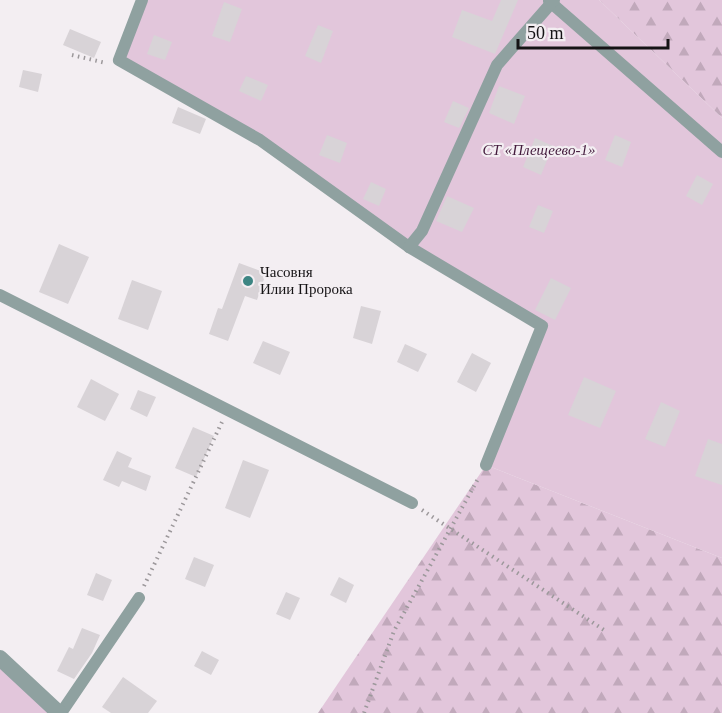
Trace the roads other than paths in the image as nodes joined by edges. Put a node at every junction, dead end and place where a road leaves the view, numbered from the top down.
1 (142, 0) edge
2 (552, 1) edge
3 (722, 152) edge
4 (409, 247) junction
5 (0, 296) edge
6 (486, 465) road end
7 (412, 503) road end
8 (139, 598) road end
9 (0, 658) edge
10 (60, 713) edge

1 - 4 lane
2 - 3 lane
2 - 4 lane
4 - 6 lane
5 - 7 lane
8 - 10 lane
9 - 10 street

